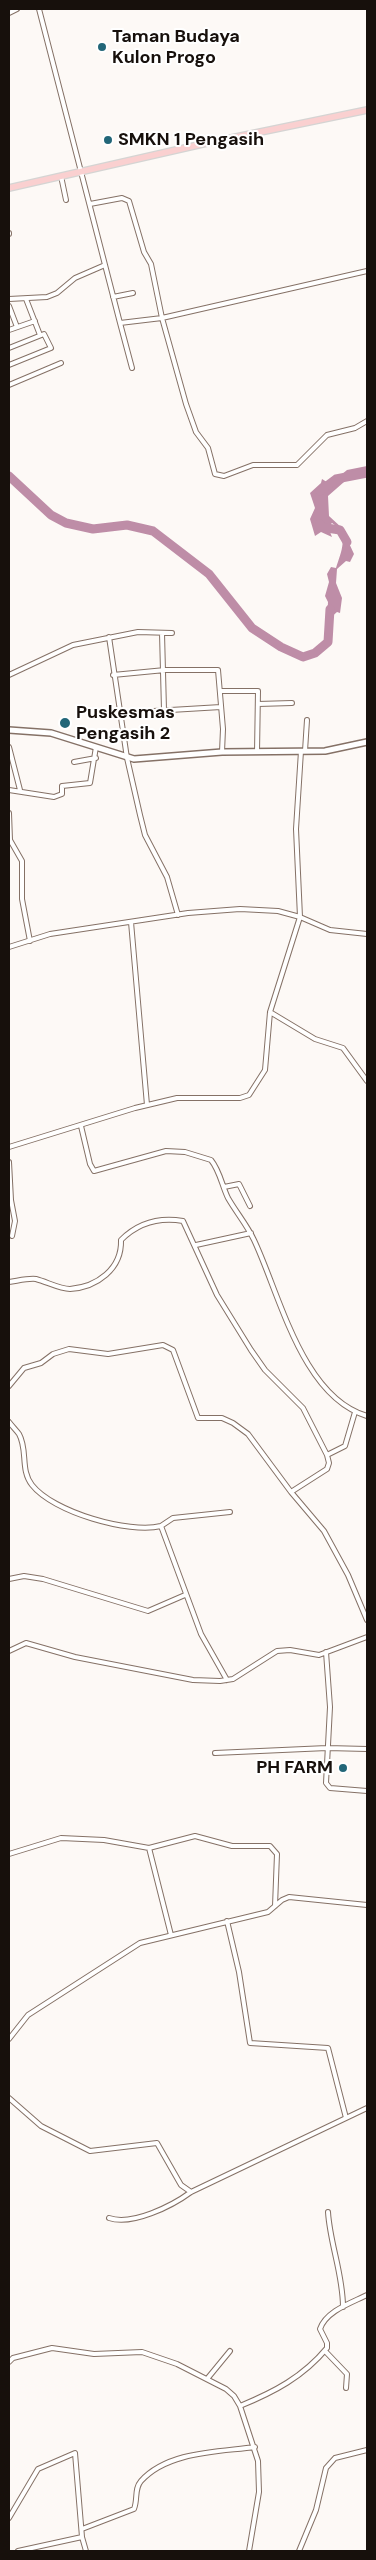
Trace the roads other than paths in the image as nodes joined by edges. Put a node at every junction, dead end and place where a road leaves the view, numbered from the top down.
1 (17, 9) edge
2 (39, 9) edge
3 (9, 13) edge
4 (367, 110) edge
5 (81, 171) junction
6 (61, 176) junction
7 (9, 188) edge
8 (66, 200) dead end
9 (90, 204) junction
10 (105, 265) junction
11 (367, 271) edge
12 (133, 293) dead end
13 (113, 297) junction
14 (9, 299) edge
15 (26, 299) junction
16 (9, 306) edge
17 (162, 318) junction
18 (35, 321) junction
19 (120, 323) junction
20 (17, 327) junction
21 (9, 330) edge
22 (40, 335) junction
23 (9, 348) edge
24 (61, 363) dead end
25 (9, 365) edge
26 (132, 368) dead end
27 (9, 385) edge
28 (367, 420) edge
29 (162, 633) junction
30 (172, 633) dead end
31 (109, 637) junction
32 (165, 670) junction
33 (113, 675) junction
34 (9, 676) edge
35 (220, 691) junction
36 (292, 703) dead end
37 (258, 704) junction
38 (221, 707) junction
39 (164, 710) junction
40 (120, 713) junction
41 (307, 720) dead end
42 (9, 730) edge
43 (367, 742) edge
44 (9, 746) edge
45 (96, 747) junction
46 (303, 751) junction
47 (222, 752) junction
48 (257, 752) junction
49 (96, 758) junction
50 (127, 758) junction
51 (74, 762) dead end
52 (9, 790) edge
53 (20, 790) junction
54 (9, 814) edge
55 (178, 915) junction
56 (300, 917) junction
57 (131, 922) junction
58 (367, 934) edge
59 (30, 940) junction
60 (9, 947) edge
61 (270, 1012) junction
62 (367, 1081) edge
63 (146, 1105) junction
64 (82, 1126) junction
65 (9, 1147) edge
66 (9, 1162) edge
67 (224, 1187) junction
68 (250, 1206) dead end
69 (251, 1233) junction
70 (12, 1236) dead end
71 (196, 1245) junction
72 (9, 1282) edge
73 (9, 1386) edge
74 (355, 1412) junction
75 (367, 1416) edge
76 (9, 1422) edge
77 (327, 1455) junction
78 (291, 1492) junction
79 (230, 1512) dead end
80 (160, 1526) junction
81 (9, 1579) edge
82 (185, 1595) junction
83 (367, 1620) edge
84 (367, 1637) edge
85 (9, 1651) edge
86 (326, 1652) junction
87 (227, 1680) junction
88 (328, 1748) junction
89 (367, 1749) edge
90 (215, 1753) dead end
91 (367, 1791) edge
92 (149, 1848) junction
93 (9, 1854) edge
94 (367, 1904) edge
95 (275, 1906) junction
96 (227, 1920) junction
97 (171, 1935) junction
98 (9, 2039) edge
99 (9, 2098) edge
100 (367, 2108) edge
101 (346, 2118) junction
102 (191, 2192) junction
103 (328, 2212) dead end
104 (109, 2218) dead end
105 (367, 2294) edge
106 (343, 2307) junction
107 (230, 2351) dead end
108 (325, 2351) junction
109 (9, 2362) edge
110 (207, 2379) junction
111 (346, 2388) dead end
112 (240, 2406) junction
113 (255, 2447) junction
114 (367, 2450) edge
115 (9, 2518) edge
116 (82, 2529) junction
117 (82, 2537) junction
118 (18, 2551) edge
119 (86, 2551) edge
120 (249, 2551) edge
121 (299, 2551) edge

1 - 3 street
2 - 5 street
4 - 5 main road
5 - 6 main road
5 - 9 street
6 - 7 main road
6 - 8 street
9 - 10 street
9 - 17 street
10 - 13 street
10 - 15 street
11 - 17 street
12 - 13 street
13 - 19 street
14 - 15 street
15 - 18 street
16 - 20 street
17 - 19 street
17 - 28 street
18 - 20 street
18 - 22 street
19 - 26 street
20 - 21 street
22 - 23 street
22 - 25 street
24 - 27 street
29 - 30 street
29 - 31 street
29 - 32 street
31 - 33 street
31 - 34 street
32 - 33 street
32 - 35 street
32 - 39 street
33 - 40 street
35 - 37 street
35 - 38 street
36 - 37 street
37 - 48 street
38 - 39 street
38 - 47 street
39 - 40 street
40 - 50 street
41 - 46 street
42 - 45 street
43 - 46 street
44 - 53 street
45 - 49 street
45 - 50 street
46 - 48 street
46 - 56 street
47 - 48 street
47 - 50 street
49 - 51 street
49 - 53 street
50 - 55 street
52 - 53 street
54 - 59 street
55 - 56 street
55 - 57 street
56 - 58 street
56 - 61 street
57 - 59 street
57 - 63 street
59 - 60 street
61 - 62 street
61 - 63 street
63 - 64 street
64 - 65 street
64 - 67 street
66 - 70 street
67 - 68 street
67 - 69 street
69 - 71 street
69 - 74 street
71 - 72 street
71 - 77 street
73 - 78 street
74 - 75 street
74 - 77 street
76 - 80 street
77 - 78 street
78 - 83 street
79 - 80 street
80 - 82 street
81 - 82 street
82 - 87 street
84 - 86 street
85 - 87 street
86 - 87 street
86 - 88 street
88 - 89 street
88 - 90 street
88 - 91 street
92 - 93 street
92 - 95 street
92 - 97 street
94 - 95 street
95 - 96 street
96 - 97 street
96 - 101 street
97 - 98 street
99 - 102 street
100 - 101 street
101 - 102 street
102 - 104 street
103 - 106 street
105 - 106 street
106 - 108 street
107 - 110 street
108 - 111 street
108 - 112 street
109 - 110 street
110 - 112 street
112 - 113 street
113 - 116 street
113 - 120 street
114 - 121 street
115 - 116 street
116 - 117 street
117 - 118 street
117 - 119 street

